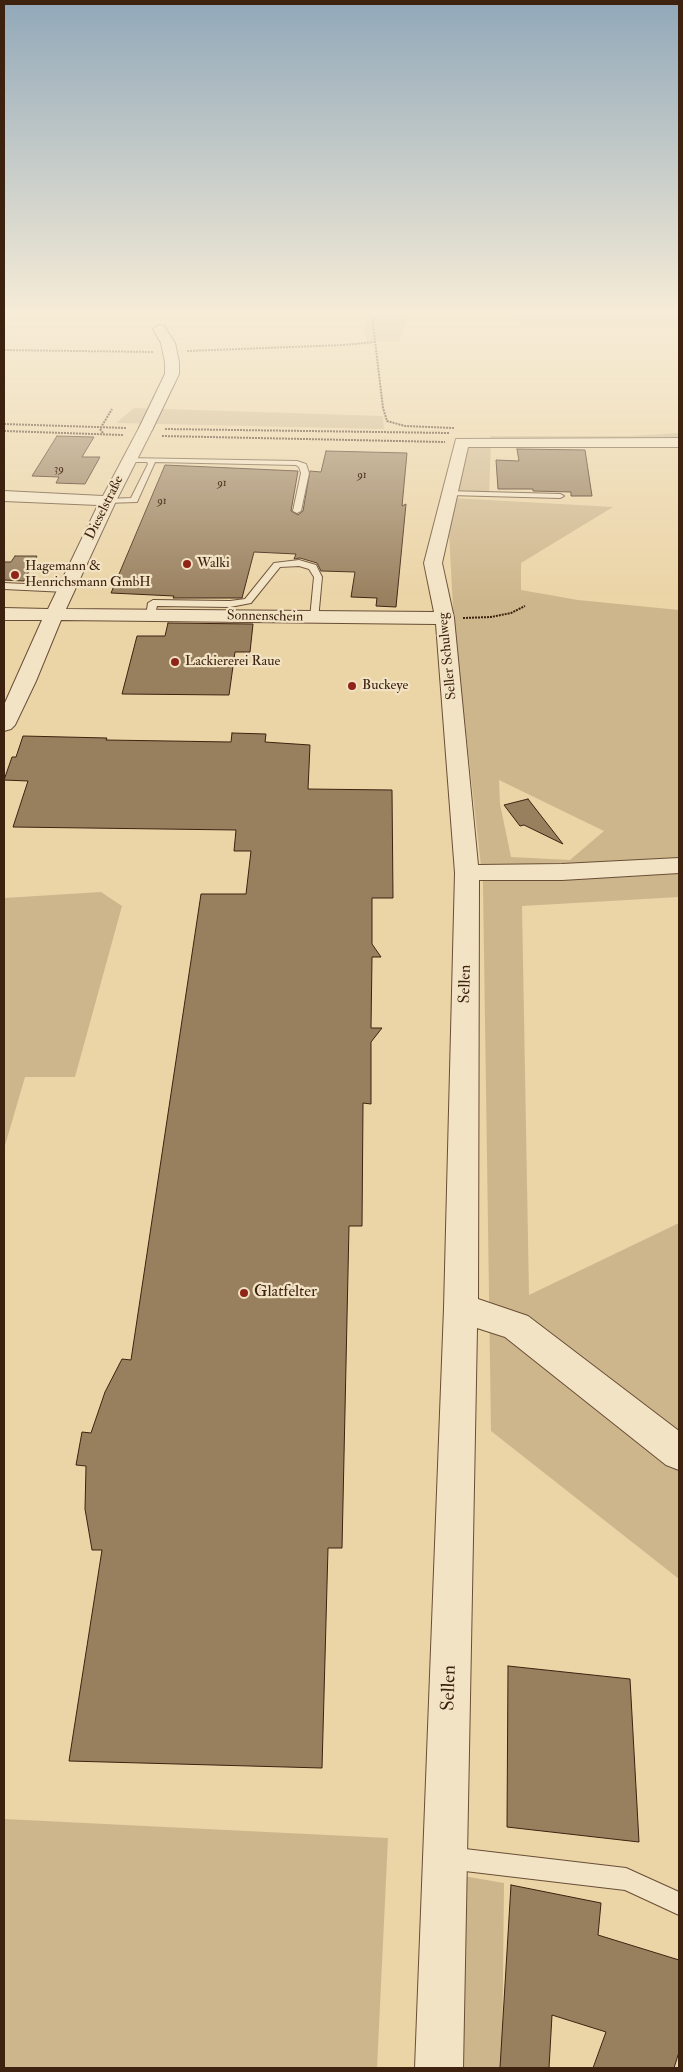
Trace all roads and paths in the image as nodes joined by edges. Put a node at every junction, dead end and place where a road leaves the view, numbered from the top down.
1 (156, 408) edge
2 (383, 408) edge
3 (112, 409) dead end
4 (4, 424) edge
5 (101, 427) junction
6 (4, 431) edge
7 (144, 432) junction
8 (106, 434) junction
9 (461, 438) junction
10 (679, 442) edge
11 (129, 460) junction
12 (150, 460) junction
13 (449, 493) junction
14 (4, 496) edge
15 (560, 496) dead end
16 (108, 500) junction
17 (297, 511) dead end
18 (4, 586) edge
19 (66, 589) junction
20 (525, 606) dead end
21 (4, 614) edge
22 (54, 615) junction
23 (150, 616) junction
24 (314, 618) junction
25 (445, 618) junction
26 (4, 726) edge
27 (679, 866) edge
28 (467, 873) junction
29 (461, 1308) junction
30 (679, 1453) edge
31 (445, 1858) junction
32 (679, 1904) edge
33 (439, 2068) edge

1 - 7 street, Dieselstraße
2 - 9 path
3 - 5 path
4 - 5 path
5 - 7 path
5 - 8 path
6 - 8 path
7 - 8 path
7 - 9 path
7 - 9 path
7 - 11 street, Dieselstraße
9 - 10 street
9 - 13 street, Seller Schulweg
11 - 12 lane
11 - 16 street, Dieselstraße
12 - 16 lane
12 - 17 lane
13 - 15 lane
13 - 25 street, Seller Schulweg
14 - 16 street
16 - 19 street, Dieselstraße
18 - 19 lane
19 - 22 street, Dieselstraße
20 - 25 path
21 - 22 street, Sonnenschein
22 - 23 street, Sonnenschein
22 - 26 street, Dieselstraße
23 - 24 street, Sonnenschein
23 - 24 lane
24 - 25 street, Sonnenschein
25 - 28 street, Seller Schulweg
27 - 28 street
28 - 29 street, Sellen
29 - 30 street
29 - 31 street, Sellen
31 - 32 lane
31 - 33 street, Sellen

